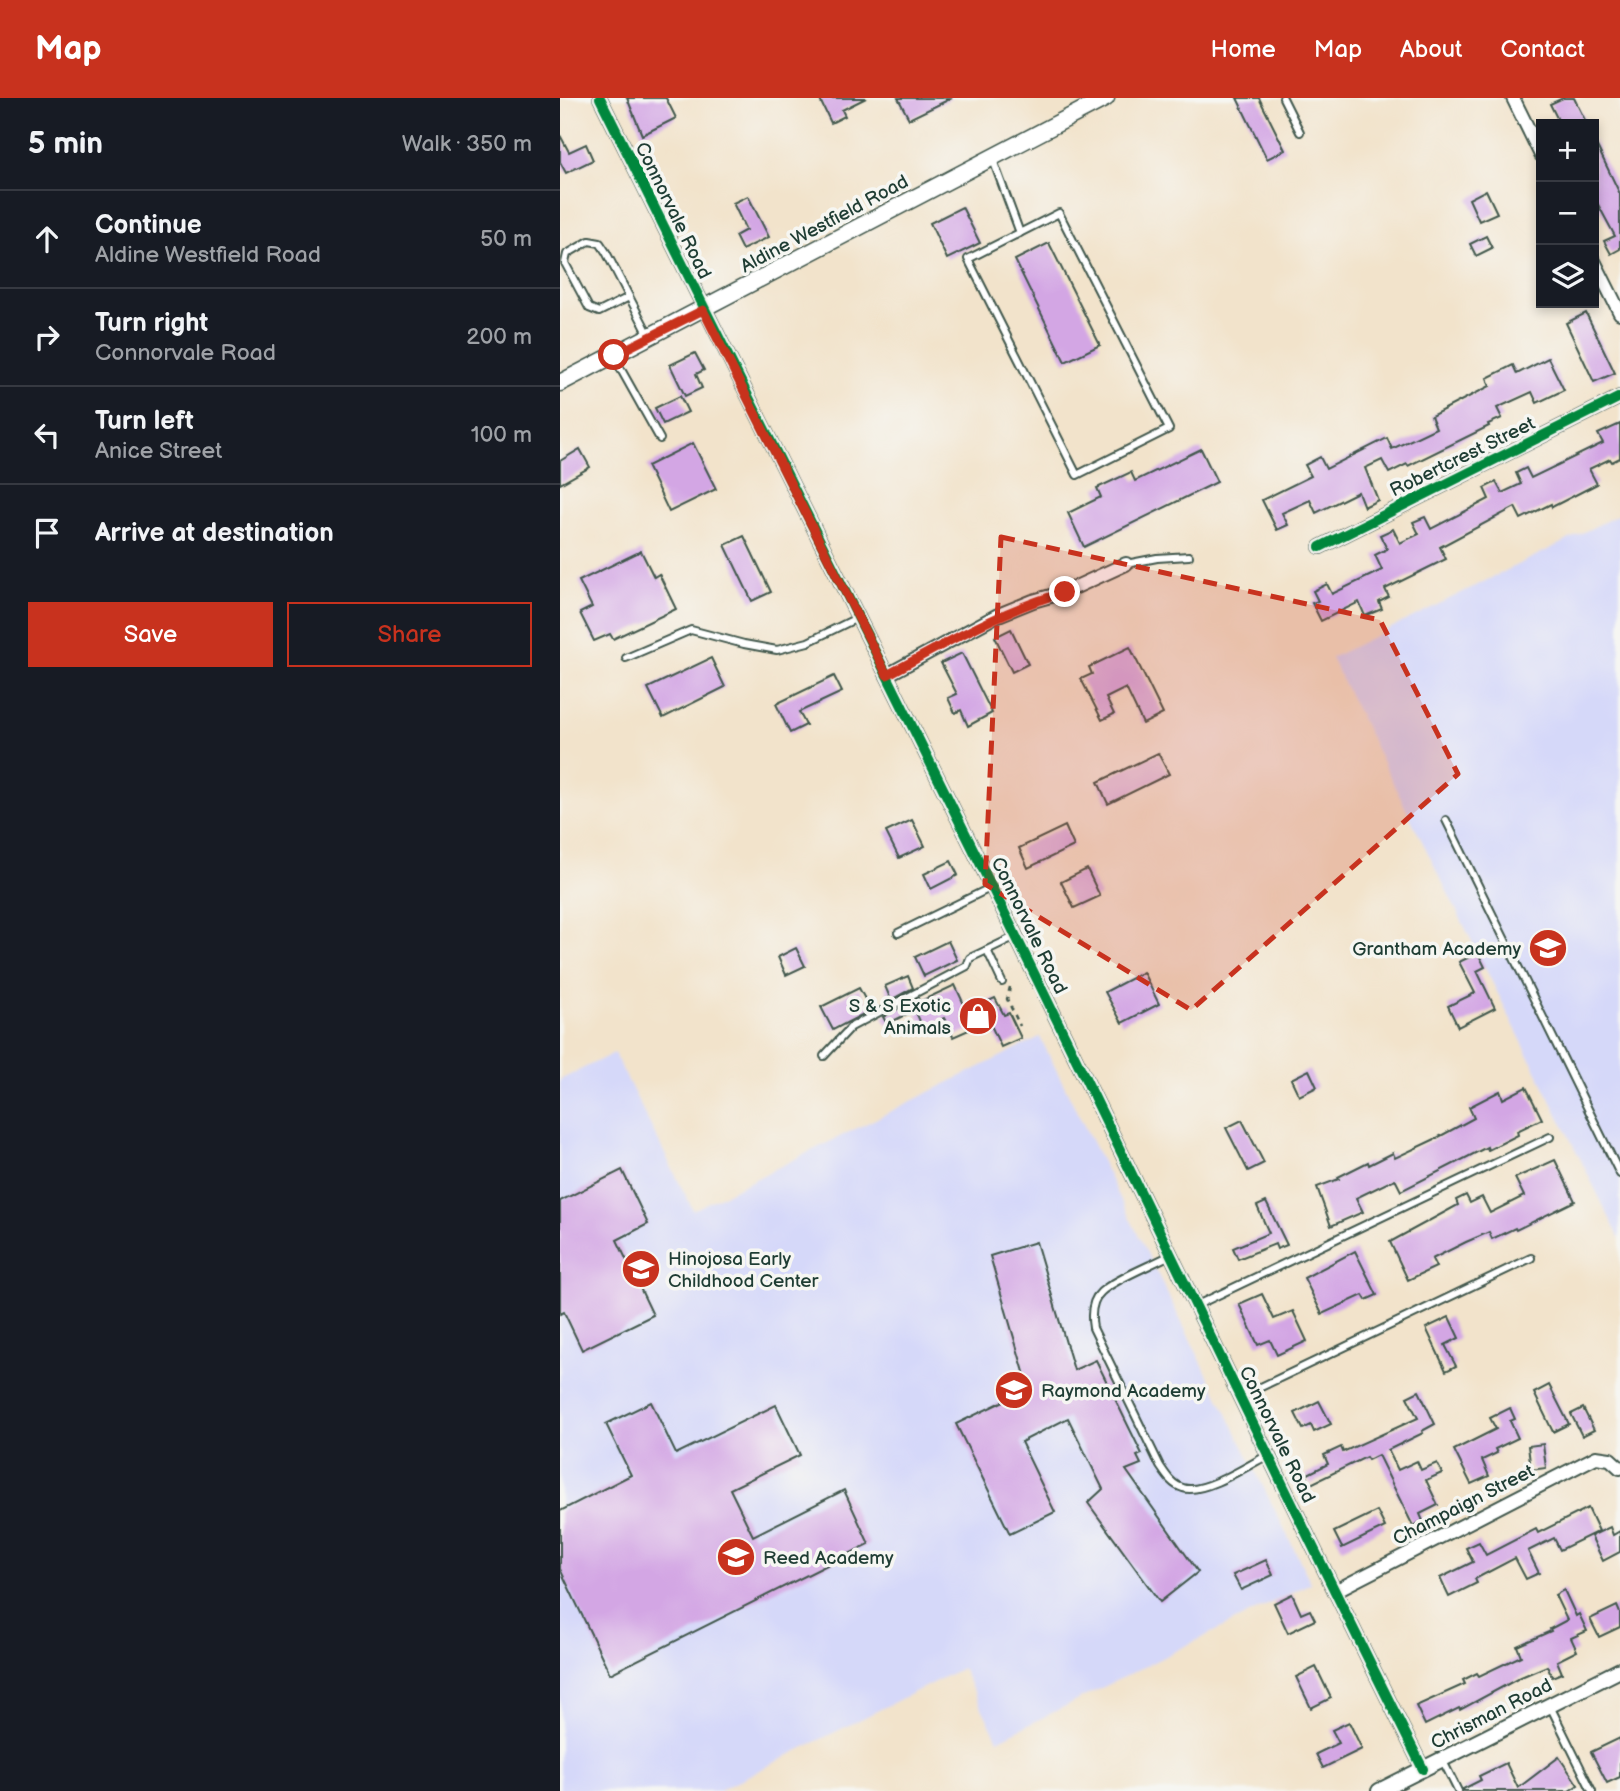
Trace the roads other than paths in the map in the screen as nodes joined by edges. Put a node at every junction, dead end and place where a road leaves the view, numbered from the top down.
1 (600, 98) edge
2 (1106, 98) edge
3 (1283, 98) edge
4 (1513, 98) edge
5 (1300, 132) dead end
6 (1536, 145) edge
7 (992, 158) junction
8 (1020, 233) junction
9 (1599, 271) edge
10 (629, 297) junction
11 (703, 310) junction
12 (1620, 313) edge
13 (650, 336) junction
14 (614, 355) junction
15 (560, 383) edge
16 (1620, 397) edge
17 (660, 439) dead end
18 (1320, 547) dead end
19 (1189, 556) dead end
20 (1126, 564) joint
21 (859, 617) junction
22 (626, 658) dead end
23 (887, 675) junction
24 (1446, 820) dead end
25 (992, 887) junction
26 (898, 933) dead end
27 (1016, 936) junction
28 (987, 950) junction
29 (1002, 982) road end
30 (824, 1056) dead end
31 (1549, 1138) dead end
32 (1620, 1174) edge
33 (1170, 1255) junction
34 (1531, 1258) dead end
35 (1195, 1306) junction
36 (1240, 1397) junction
37 (1268, 1455) junction
38 (1615, 1464) edge
39 (1335, 1591) junction
40 (1620, 1670) edge
41 (1550, 1706) junction
42 (1442, 1759) junction
43 (1423, 1769) junction
44 (1379, 1791) edge
45 (1458, 1791) edge
46 (1592, 1791) edge

1 - 11 street, Connorvale Road
2 - 7 main road, Aldine Westfield Road
3 - 5 lane
4 - 6 street
7 - 8 lane
7 - 11 main road, Aldine Westfield Road
8 - 8 lane
9 - 12 street
10 - 10 lane
10 - 13 lane
11 - 13 main road, Aldine Westfield Road
11 - 21 street, Connorvale Road
13 - 14 main road, Aldine Westfield Road
14 - 15 main road, Aldine Westfield Road
14 - 17 lane
16 - 18 street, Robertcrest Street
19 - 20 lane
20 - 23 street
21 - 22 lane
21 - 23 street, Connorvale Road
23 - 25 street, Connorvale Road
24 - 32 lane
25 - 26 lane
25 - 27 street, Connorvale Road
27 - 28 lane
27 - 33 street, Connorvale Road
28 - 29 lane
28 - 30 lane
31 - 35 lane
33 - 35 street, Connorvale Road
33 - 37 lane
34 - 36 lane
35 - 36 street, Connorvale Road
36 - 37 street, Connorvale Road
37 - 39 street, Connorvale Road
38 - 39 street, Champaign Street
39 - 43 street, Connorvale Road
40 - 41 street, Chrisman Road
41 - 42 street, Chrisman Road
41 - 46 lane
42 - 43 street, Chrisman Road
42 - 45 lane
43 - 44 street, Chrisman Road

